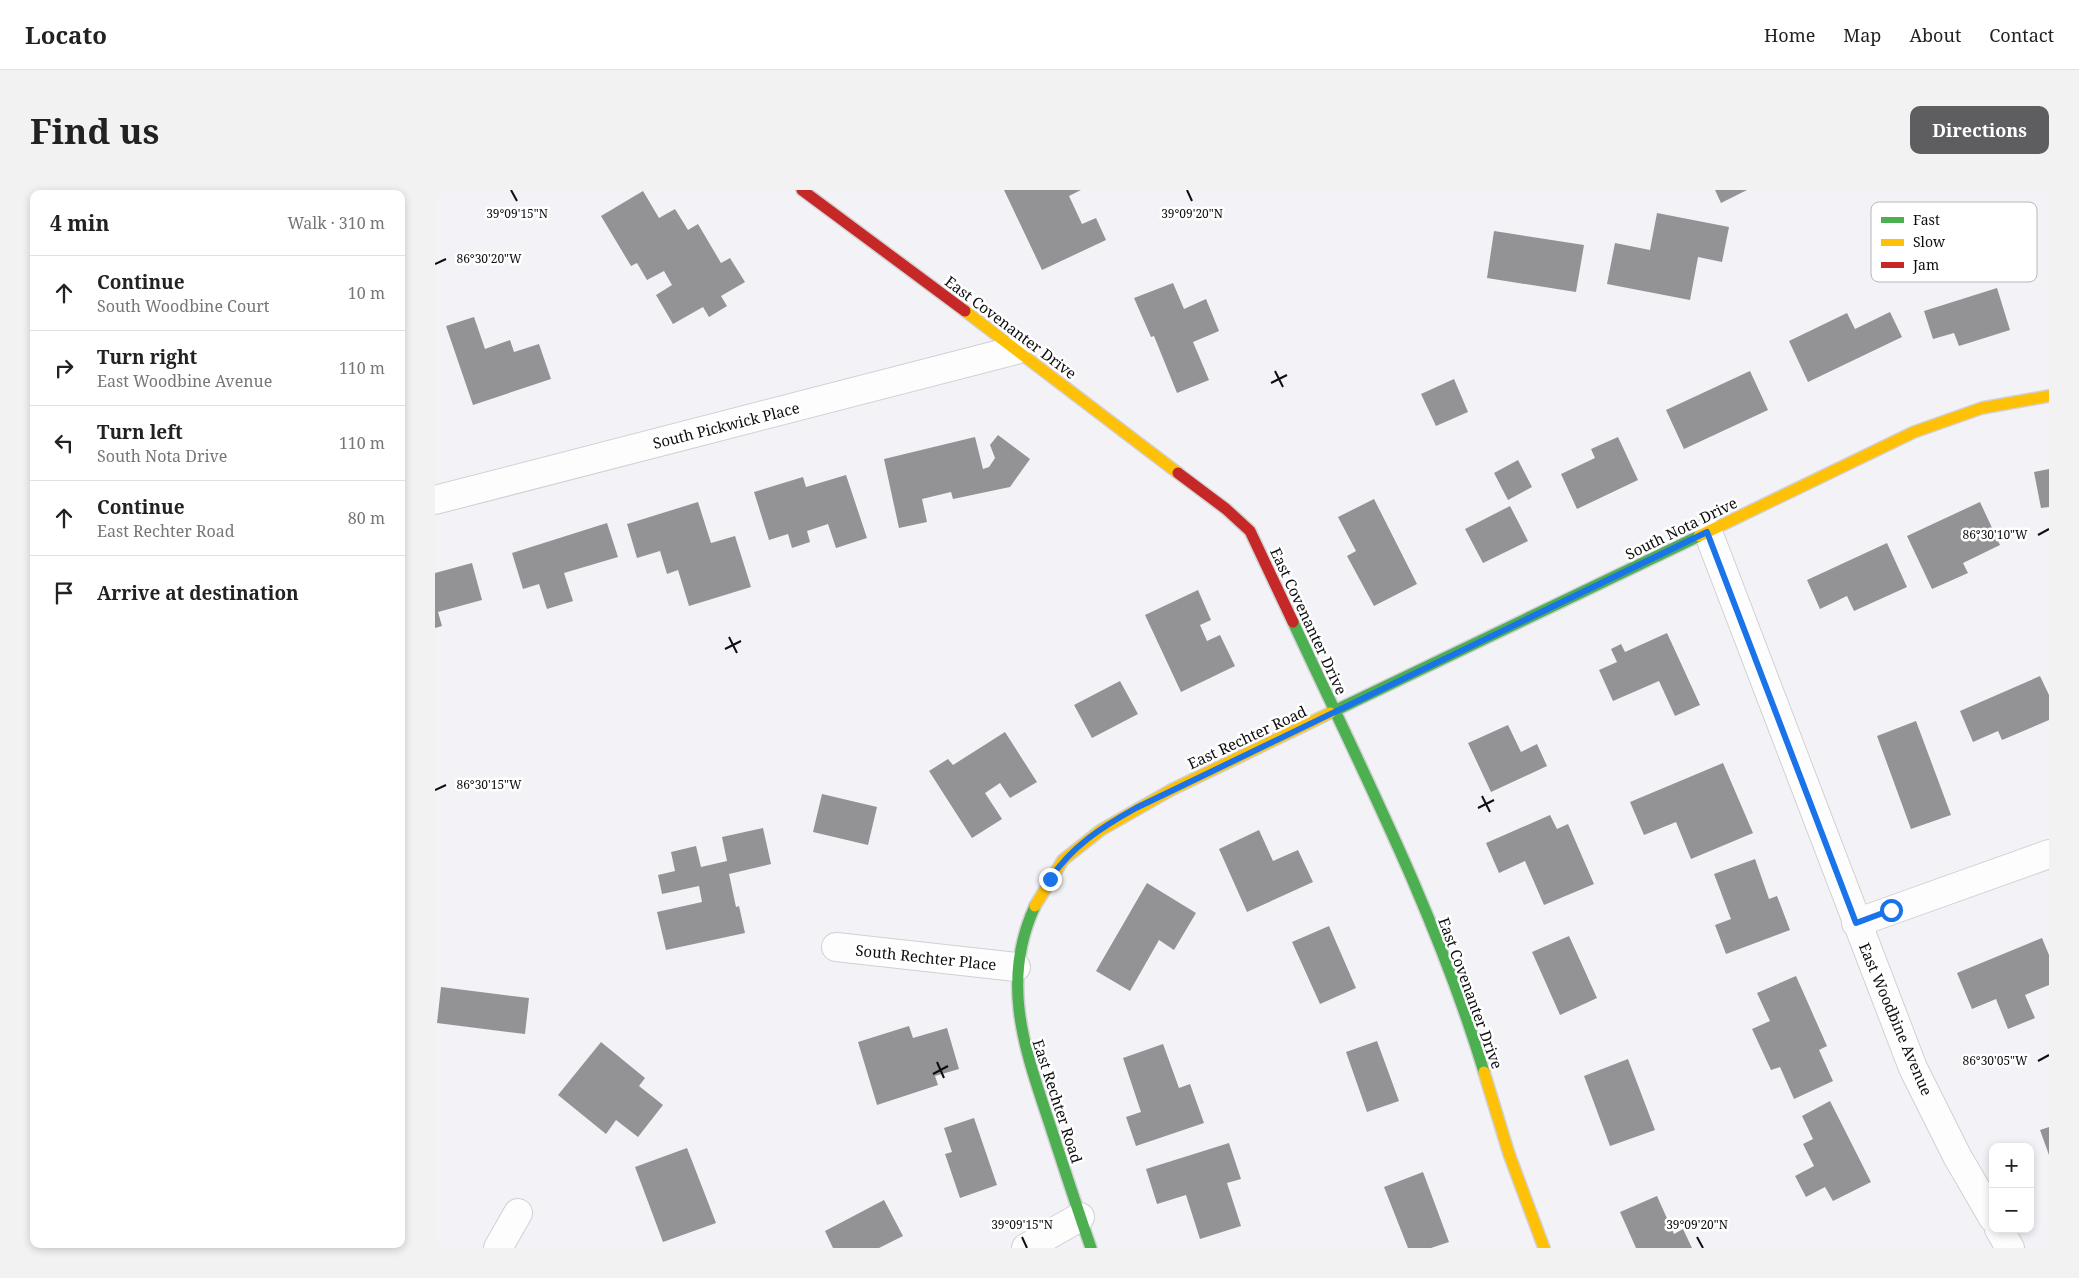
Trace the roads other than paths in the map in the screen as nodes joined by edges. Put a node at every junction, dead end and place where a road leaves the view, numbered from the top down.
1 (802, 190) edge
2 (1016, 350) junction
3 (2049, 396) edge
4 (435, 500) edge
5 (1707, 532) junction
6 (1335, 712) junction
7 (2049, 854) edge
8 (1856, 923) junction
9 (835, 947) dead end
10 (1016, 967) junction
11 (1989, 1211) edge
12 (519, 1213) dead end
13 (1080, 1217) junction
14 (2001, 1233) edge
15 (499, 1248) edge
16 (1026, 1248) edge
17 (1091, 1248) edge
18 (1544, 1248) edge
19 (2010, 1248) edge

1 - 2 street, East Covenanter Drive
2 - 4 street, South Pickwick Place
2 - 6 street, East Covenanter Drive
3 - 5 street, South Nota Drive
5 - 6 street, South Nota Drive
5 - 8 street, East Woodbine Avenue
6 - 10 street, East Rechter Road
6 - 18 street, East Covenanter Drive
7 - 8 street
8 - 11 street, East Woodbine Avenue
9 - 10 street, South Rechter Place
10 - 13 street, East Rechter Road
12 - 15 street
13 - 16 street
13 - 17 street, East Rechter Road
14 - 19 street

